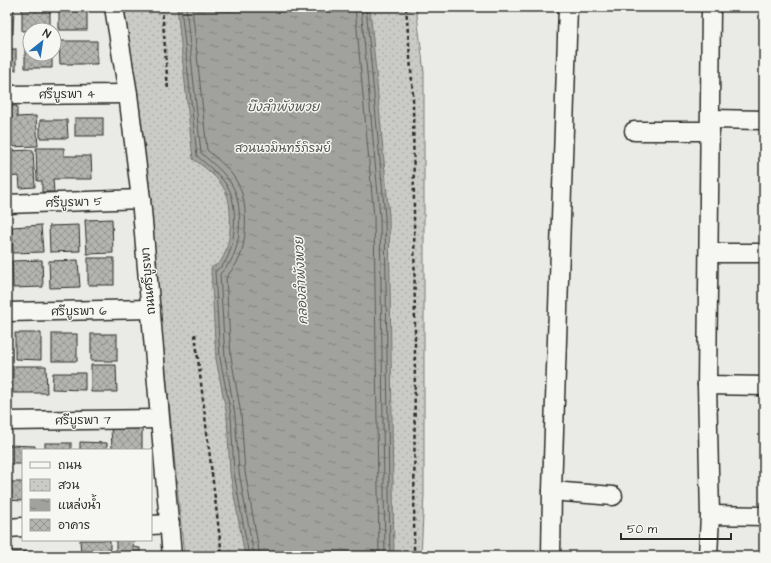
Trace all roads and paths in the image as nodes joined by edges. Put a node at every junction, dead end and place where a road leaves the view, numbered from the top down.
1 (114, 7) edge
2 (162, 7) edge
3 (406, 7) edge
4 (568, 7) edge
5 (712, 7) edge
6 (168, 90) dead end
7 (128, 94) junction
8 (7, 95) edge
9 (764, 120) edge
10 (710, 125) junction
11 (634, 131) dead end
12 (140, 200) junction
13 (7, 204) edge
14 (709, 253) junction
15 (764, 253) edge
16 (151, 309) junction
17 (7, 312) edge
18 (195, 334) dead end
19 (707, 385) junction
20 (764, 386) edge
21 (159, 419) junction
22 (7, 421) edge
23 (552, 491) junction
24 (613, 496) dead end
25 (710, 515) junction
26 (764, 516) edge
27 (170, 524) junction
28 (152, 525) edge
29 (22, 527) edge
30 (7, 528) edge
31 (172, 556) edge
32 (222, 556) edge
33 (414, 556) edge
34 (551, 556) edge
35 (708, 556) edge

1 - 7 street, ถนนศรีบูรพา
2 - 6 path
3 - 33 path
4 - 23 street
5 - 10 street
7 - 8 street, ศรีบูรพา 4
7 - 12 street, ถนนศรีบูรพา
9 - 10 street
10 - 11 street
10 - 14 street
12 - 13 street, ศรีบูรพา 5
12 - 16 street, ถนนศรีบูรพา
14 - 15 street
14 - 19 street
16 - 17 street, ศรีบูรพา 6
16 - 21 street, ถนนศรีบูรพา
18 - 32 path
19 - 20 street
19 - 25 street
21 - 22 street, ศรีบูรพา 7
21 - 27 street, ถนนศรีบูรพา
23 - 24 street
23 - 34 street
25 - 26 street
25 - 35 street
27 - 28 street
27 - 31 street, ถนนศรีบูรพา
29 - 30 street

